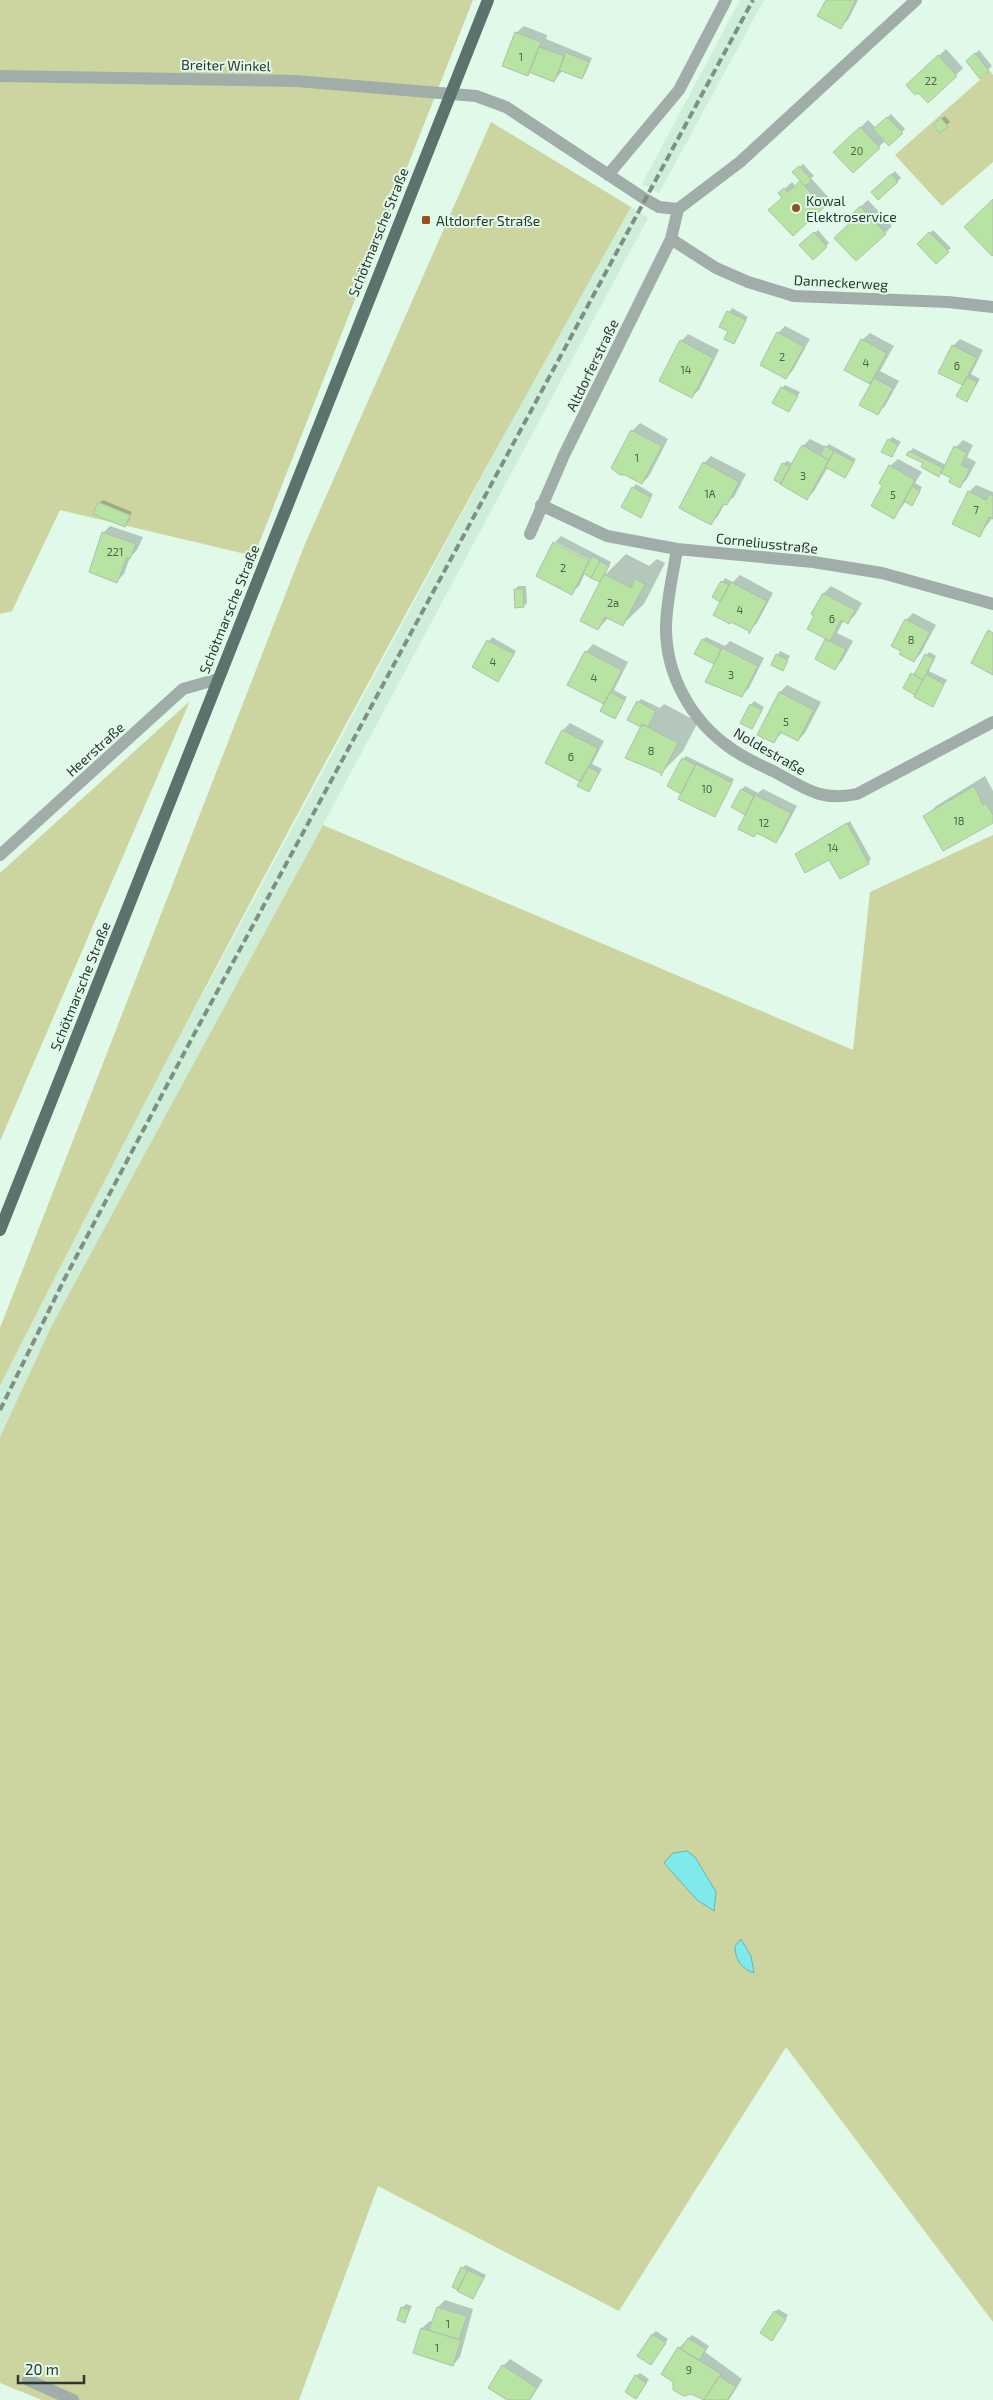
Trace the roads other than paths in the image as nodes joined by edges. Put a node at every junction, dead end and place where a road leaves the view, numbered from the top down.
1 (488, 0) edge
2 (726, 0) edge
3 (916, 0) edge
4 (0, 76) edge
5 (450, 96) junction
6 (608, 175) junction
7 (678, 209) junction
8 (671, 239) junction
9 (993, 307) edge
10 (541, 505) junction
11 (530, 534) dead end
12 (677, 549) junction
13 (993, 604) edge
14 (218, 678) junction
15 (993, 722) edge
16 (0, 855) edge
17 (0, 1230) edge
18 (28, 2380) dead end
19 (73, 2400) edge

1 - 5 main road, Schötmarsche Straße
2 - 6 street
3 - 7 street
4 - 5 street, Breiter Winkel
5 - 6 street
5 - 14 main road, Schötmarsche Straße
6 - 7 street
7 - 8 street, Altdorferstraße
8 - 9 street, Danneckerweg
8 - 10 street, Altdorferstraße
10 - 11 street, Altdorferstraße
10 - 12 street, Corneliusstraße
12 - 13 street, Corneliusstraße
12 - 15 street, Noldestraße
14 - 16 street, Heerstraße
14 - 17 main road, Schötmarsche Straße
18 - 19 street

